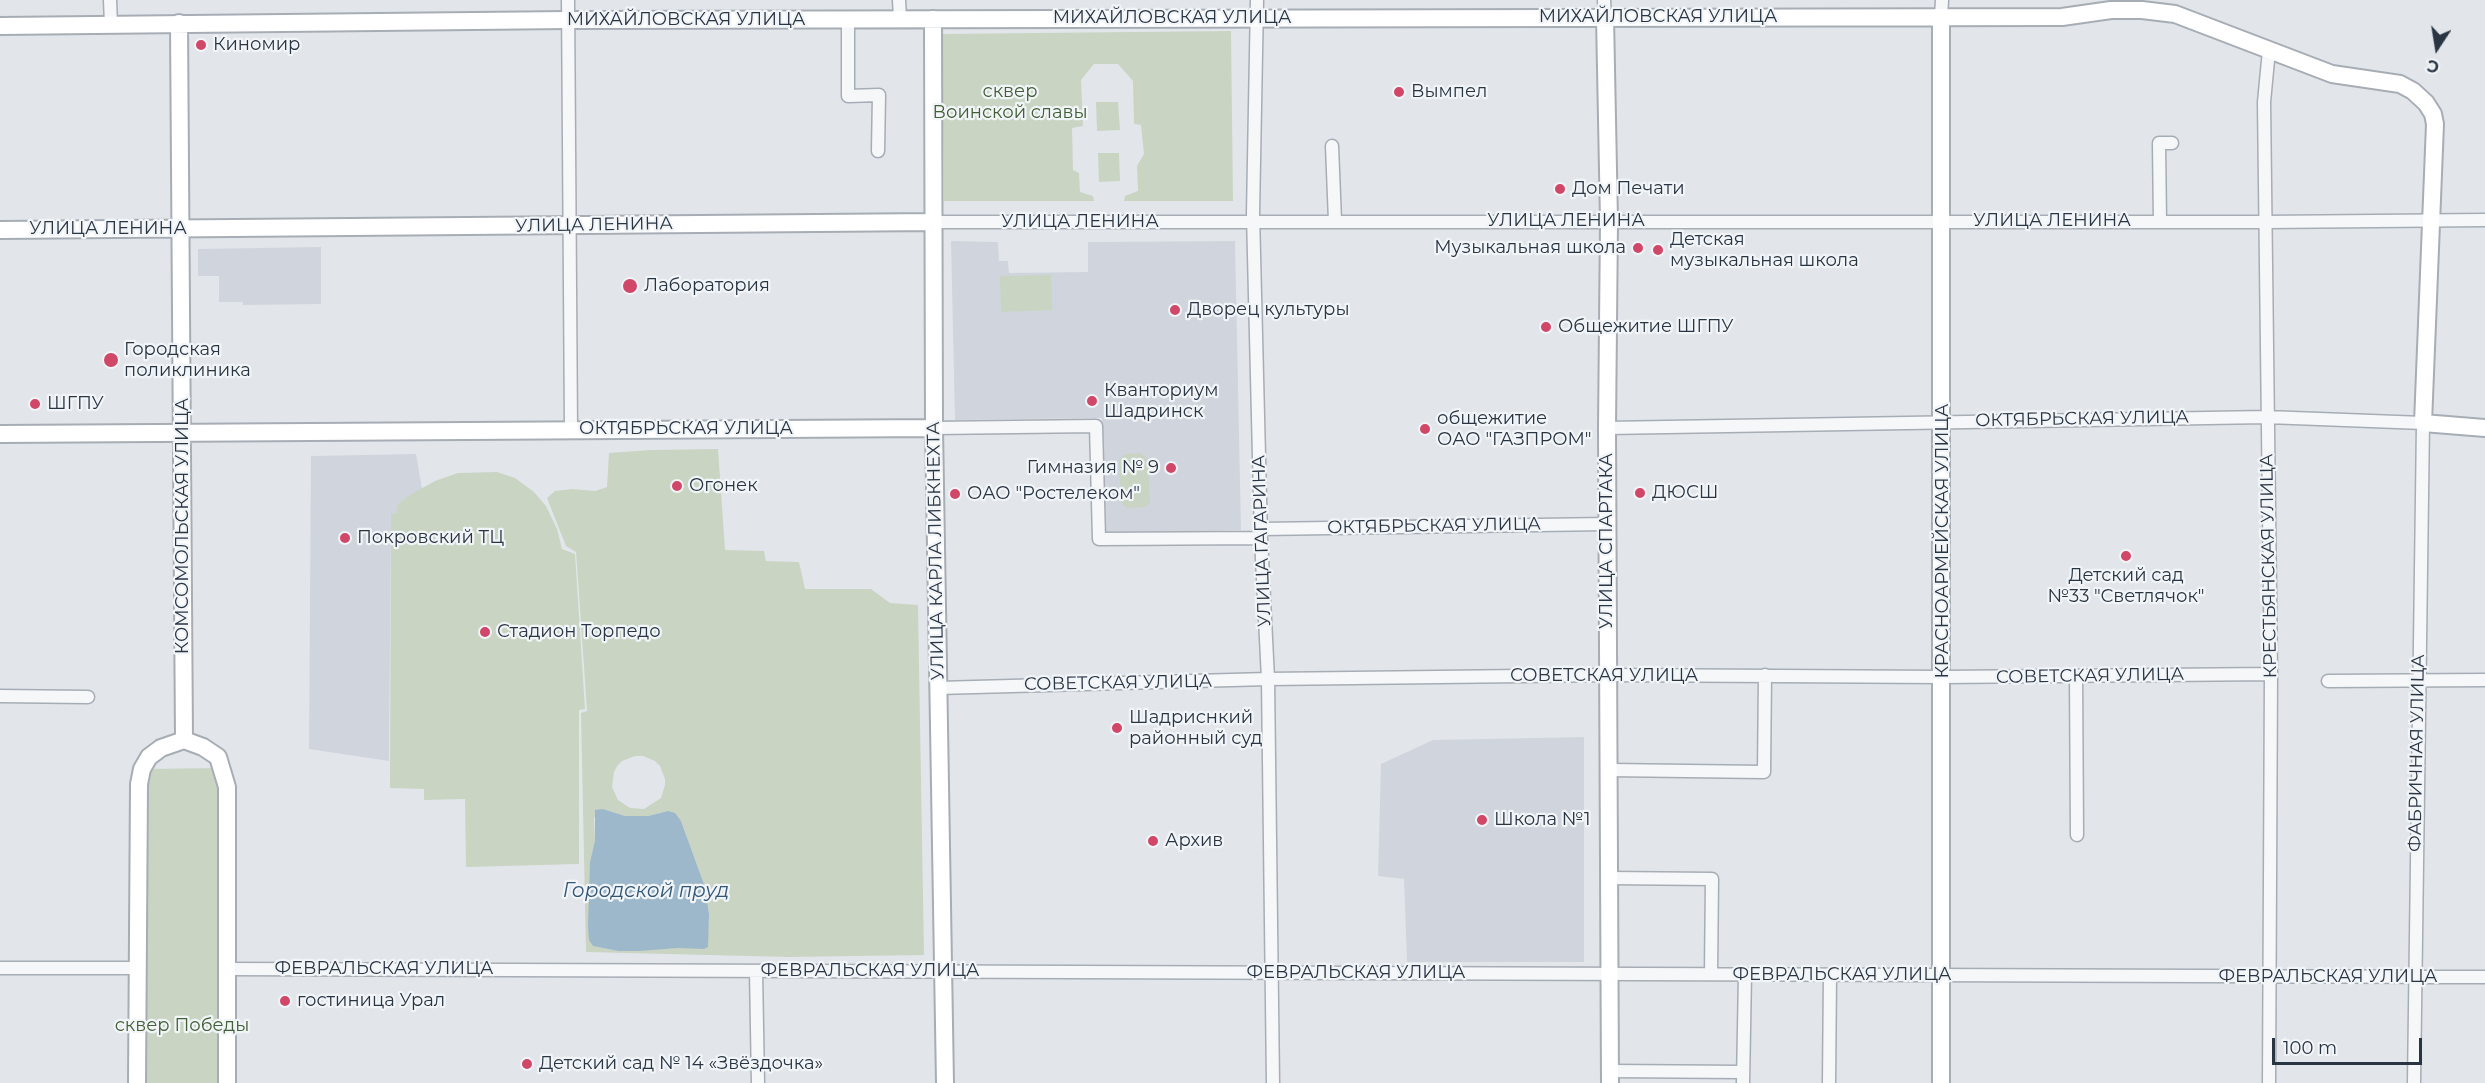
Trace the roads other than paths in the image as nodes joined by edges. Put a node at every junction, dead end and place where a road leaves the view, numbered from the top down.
1 (110, 0) edge
2 (568, 0) edge
3 (899, 0) edge
4 (1257, 0) edge
5 (1604, 0) edge
6 (1942, 0) edge
7 (2112, 5) edge
8 (1257, 17) junction
9 (1605, 17) junction
10 (1941, 17) junction
11 (848, 19) junction
12 (900, 19) junction
13 (933, 19) junction
14 (568, 20) junction
15 (179, 23) junction
16 (111, 24) junction
17 (0, 26) edge
18 (2269, 50) junction
19 (2172, 143) dead end
20 (1332, 146) dead end
21 (878, 151) dead end
22 (2432, 219) junction
23 (2485, 220) edge
24 (1253, 221) junction
25 (1335, 221) junction
26 (1609, 221) junction
27 (1943, 221) junction
28 (933, 222) junction
29 (2160, 222) junction
30 (2266, 222) junction
31 (571, 225) junction
32 (180, 229) junction
33 (0, 230) edge
34 (2266, 417) junction
35 (1943, 421) junction
36 (2423, 423) junction
37 (1606, 428) junction
38 (2485, 428) edge
39 (570, 429) junction
40 (934, 429) junction
41 (183, 432) junction
42 (0, 434) edge
43 (1607, 524) junction
44 (1261, 533) junction
45 (2271, 674) junction
46 (1608, 675) junction
47 (1765, 675) junction
48 (2076, 676) junction
49 (1943, 677) junction
50 (1268, 680) junction
51 (2485, 680) edge
52 (2328, 681) dead end
53 (2418, 681) junction
54 (938, 688) junction
55 (0, 696) edge
56 (88, 697) dead end
57 (184, 740) junction
58 (1609, 770) junction
59 (2077, 835) dead end
60 (1609, 878) junction
61 (0, 968) edge
62 (138, 968) junction
63 (227, 969) junction
64 (756, 970) junction
65 (943, 971) junction
66 (1272, 973) junction
67 (1609, 974) junction
68 (1711, 974) junction
69 (1745, 975) junction
70 (1830, 975) junction
71 (1942, 975) junction
72 (2485, 977) edge
73 (2268, 978) junction
74 (2416, 978) junction
75 (1610, 1077) edge
76 (1743, 1078) edge
77 (136, 1083) edge
78 (227, 1083) edge
79 (758, 1083) edge
80 (945, 1083) edge
81 (1274, 1083) edge
82 (1829, 1083) edge
83 (1941, 1083) edge
84 (2269, 1083) edge
85 (2414, 1083) edge

1 - 16 street
2 - 14 street
3 - 12 street
4 - 8 street, УЛИЦА ГАГАРИНА
5 - 9 street, УЛИЦА СПАРТАКА
6 - 10 street, КРАСНОАРМЕЙСКАЯ УЛИЦА
7 - 10 street, МИХАЙЛОВСКАЯ УЛИЦА
7 - 18 street, МИХАЙЛОВСКАЯ УЛИЦА
8 - 9 street, МИХАЙЛОВСКАЯ УЛИЦА
8 - 13 street, МИХАЙЛОВСКАЯ УЛИЦА
8 - 24 street, УЛИЦА ГАГАРИНА
9 - 10 street, МИХАЙЛОВСКАЯ УЛИЦА
9 - 26 street, УЛИЦА СПАРТАКА
10 - 27 street, КРАСНОАРМЕЙСКАЯ УЛИЦА
11 - 12 street, МИХАЙЛОВСКАЯ УЛИЦА
11 - 14 street, МИХАЙЛОВСКАЯ УЛИЦА
11 - 21 street
12 - 13 street, МИХАЙЛОВСКАЯ УЛИЦА
13 - 28 street, УЛИЦА КАРЛА ЛИБКНЕХТА
14 - 15 street, МИХАЙЛОВСКАЯ УЛИЦА
14 - 31 street
15 - 16 street, МИХАЙЛОВСКАЯ УЛИЦА
15 - 32 street, КОМСОМОЛЬСКАЯ УЛИЦА
16 - 17 street, МИХАЙЛОВСКАЯ УЛИЦА
18 - 22 street, МИХАЙЛОВСКАЯ УЛИЦА
18 - 30 street, КРЕСТЬЯНСКАЯ УЛИЦА
19 - 29 street
20 - 25 street
22 - 23 street, УЛИЦА ЛЕНИНА
22 - 30 street, УЛИЦА ЛЕНИНА
22 - 36 street, МИХАЙЛОВСКАЯ УЛИЦА
24 - 25 street, УЛИЦА ЛЕНИНА
24 - 28 street, УЛИЦА ЛЕНИНА
24 - 44 street, УЛИЦА ГАГАРИНА
25 - 26 street, УЛИЦА ЛЕНИНА
26 - 27 street, УЛИЦА ЛЕНИНА
26 - 37 street, УЛИЦА СПАРТАКА
27 - 29 street, УЛИЦА ЛЕНИНА
27 - 35 street, КРАСНОАРМЕЙСКАЯ УЛИЦА
28 - 31 street, УЛИЦА ЛЕНИНА
28 - 40 street, УЛИЦА КАРЛА ЛИБКНЕХТА
29 - 30 street, УЛИЦА ЛЕНИНА
30 - 34 street, КРЕСТЬЯНСКАЯ УЛИЦА
31 - 32 street, УЛИЦА ЛЕНИНА
31 - 39 street
32 - 33 street, УЛИЦА ЛЕНИНА
32 - 41 street, КОМСОМОЛЬСКАЯ УЛИЦА
34 - 35 street, ОКТЯБРЬСКАЯ УЛИЦА
34 - 36 street, ОКТЯБРЬСКАЯ УЛИЦА
34 - 45 street, КРЕСТЬЯНСКАЯ УЛИЦА
35 - 37 street, ОКТЯБРЬСКАЯ УЛИЦА
35 - 49 street, КРАСНОАРМЕЙСКАЯ УЛИЦА
36 - 38 street, ОКТЯБРЬСКАЯ УЛИЦА
36 - 53 street, ФАБРИЧНАЯ УЛИЦА
37 - 43 street, УЛИЦА СПАРТАКА
39 - 40 street, ОКТЯБРЬСКАЯ УЛИЦА
39 - 41 street, ОКТЯБРЬСКАЯ УЛИЦА
40 - 44 street, ОКТЯБРЬСКАЯ УЛИЦА
40 - 54 street, УЛИЦА КАРЛА ЛИБКНЕХТА
41 - 42 street, ОКТЯБРЬСКАЯ УЛИЦА
41 - 57 street, КОМСОМОЛЬСКАЯ УЛИЦА
43 - 44 street, ОКТЯБРЬСКАЯ УЛИЦА
43 - 46 street, УЛИЦА СПАРТАКА
44 - 50 street, УЛИЦА ГАГАРИНА
45 - 48 street, СОВЕТСКАЯ УЛИЦА
45 - 73 street, КРЕСТЬЯНСКАЯ УЛИЦА
46 - 47 street, СОВЕТСКАЯ УЛИЦА
46 - 50 street, СОВЕТСКАЯ УЛИЦА
46 - 58 street, УЛИЦА СПАРТАКА
47 - 49 street, СОВЕТСКАЯ УЛИЦА
47 - 58 street
48 - 49 street, СОВЕТСКАЯ УЛИЦА
48 - 59 street
49 - 71 street, КРАСНОАРМЕЙСКАЯ УЛИЦА
50 - 54 street, СОВЕТСКАЯ УЛИЦА
50 - 66 street, УЛИЦА ГАГАРИНА
51 - 53 street
52 - 53 street
53 - 74 street, ФАБРИЧНАЯ УЛИЦА
54 - 65 street, УЛИЦА КАРЛА ЛИБКНЕХТА
55 - 56 street
57 - 62 street
57 - 63 street
58 - 60 street, УЛИЦА СПАРТАКА
60 - 67 street, УЛИЦА СПАРТАКА
60 - 68 street
61 - 62 street
62 - 77 street
63 - 64 street, ФЕВРАЛЬСКАЯ УЛИЦА
63 - 78 street
64 - 65 street, ФЕВРАЛЬСКАЯ УЛИЦА
64 - 79 street
65 - 66 street, ФЕВРАЛЬСКАЯ УЛИЦА
65 - 80 street, УЛИЦА КАРЛА ЛИБКНЕХТА
66 - 67 street, ФЕВРАЛЬСКАЯ УЛИЦА
66 - 81 street, УЛИЦА ГАГАРИНА
67 - 68 street, ФЕВРАЛЬСКАЯ УЛИЦА
67 - 75 street, УЛИЦА СПАРТАКА
68 - 69 street, ФЕВРАЛЬСКАЯ УЛИЦА
69 - 70 street, ФЕВРАЛЬСКАЯ УЛИЦА
69 - 76 street
70 - 71 street, ФЕВРАЛЬСКАЯ УЛИЦА
70 - 82 street
71 - 73 street, ФЕВРАЛЬСКАЯ УЛИЦА
71 - 83 street, КРАСНОАРМЕЙСКАЯ УЛИЦА
72 - 74 street, ФЕВРАЛЬСКАЯ УЛИЦА
73 - 74 street, ФЕВРАЛЬСКАЯ УЛИЦА
73 - 84 street, КРЕСТЬЯНСКАЯ УЛИЦА
74 - 85 street, ФАБРИЧНАЯ УЛИЦА
75 - 76 street

